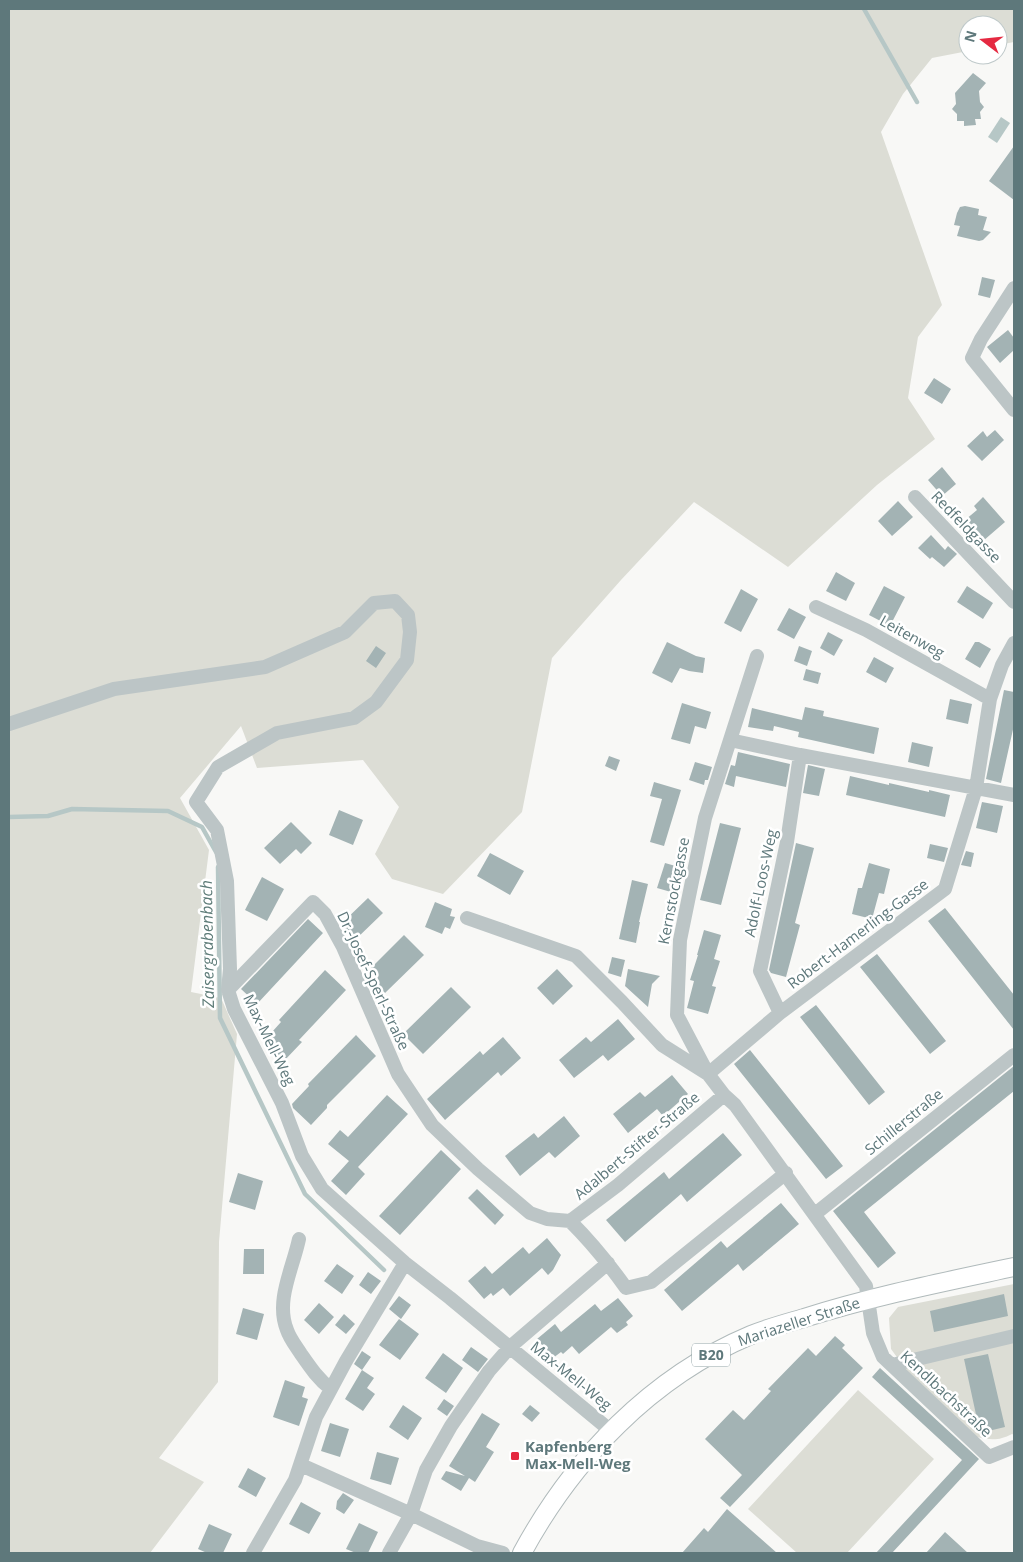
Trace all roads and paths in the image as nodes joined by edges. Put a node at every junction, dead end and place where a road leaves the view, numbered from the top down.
1 (1014, 288) edge
2 (1014, 410) edge
3 (915, 497) dead end
4 (1014, 602) edge
5 (816, 607) dead end
6 (1014, 643) edge
7 (757, 656) dead end
8 (990, 699) junction
9 (9, 724) edge
10 (730, 740) junction
11 (800, 755) junction
12 (976, 788) junction
13 (1014, 795) edge
14 (467, 918) dead end
15 (228, 990) junction
16 (780, 1013) junction
17 (1014, 1055) edge
18 (708, 1074) junction
19 (724, 1095) junction
20 (478, 1169) joint
21 (786, 1173) junction
22 (815, 1214) junction
23 (570, 1221) junction
24 (299, 1239) dead end
25 (405, 1263) junction
26 (608, 1263) junction
27 (1014, 1267) edge
28 (868, 1299) junction
29 (1014, 1336) edge
30 (510, 1347) junction
31 (892, 1364) junction
32 (331, 1389) junction
33 (611, 1431) junction
34 (1014, 1447) edge
35 (301, 1465) junction
36 (411, 1514) junction
37 (253, 1553) edge
38 (389, 1553) edge
39 (503, 1553) edge
40 (522, 1553) edge

1 - 2 street
3 - 4 street, Redfeldgasse
5 - 8 street, Leitenweg
6 - 8 street, Robert-Hamerling-Gasse
7 - 10 street, Kernstockgasse
8 - 12 street, Robert-Hamerling-Gasse
9 - 15 street, Max-Mell-Weg
10 - 11 street
10 - 18 street, Kernstockgasse
11 - 12 street
11 - 16 street, Adolf-Loos-Weg
12 - 13 street
12 - 16 street, Robert-Hamerling-Gasse
14 - 18 street, Adalbert-Stifter-Straße
15 - 20 street, Dr.-Josef-Sperl-Straße
15 - 25 street, Max-Mell-Weg
16 - 18 street, Robert-Hamerling-Gasse
17 - 22 street, Schillerstraße
18 - 19 street, Adalbert-Stifter-Straße
19 - 21 street, Adalbert-Stifter-Straße
19 - 23 street, Adalbert-Stifter-Straße
20 - 23 street, Adalbert-Stifter-Straße
21 - 22 street, Adalbert-Stifter-Straße
21 - 26 street, Adalbert-Stifter-Straße
22 - 28 street, Adalbert-Stifter-Straße
23 - 26 street, Adalbert-Stifter-Straße
24 - 32 street
25 - 30 street, Max-Mell-Weg
25 - 32 street
26 - 30 street, Max-Mell-Weg
27 - 28 main road, Mariazeller Straße / B20
28 - 31 street, Kendlbachstraße
28 - 33 main road, Mariazeller Straße / B20
29 - 31 street
30 - 33 street, Max-Mell-Weg
30 - 36 street
31 - 34 street, Kendlbachstraße
32 - 35 street
33 - 40 main road, Mariazeller Straße / B20
35 - 36 street
35 - 37 street
36 - 38 street
36 - 39 street

